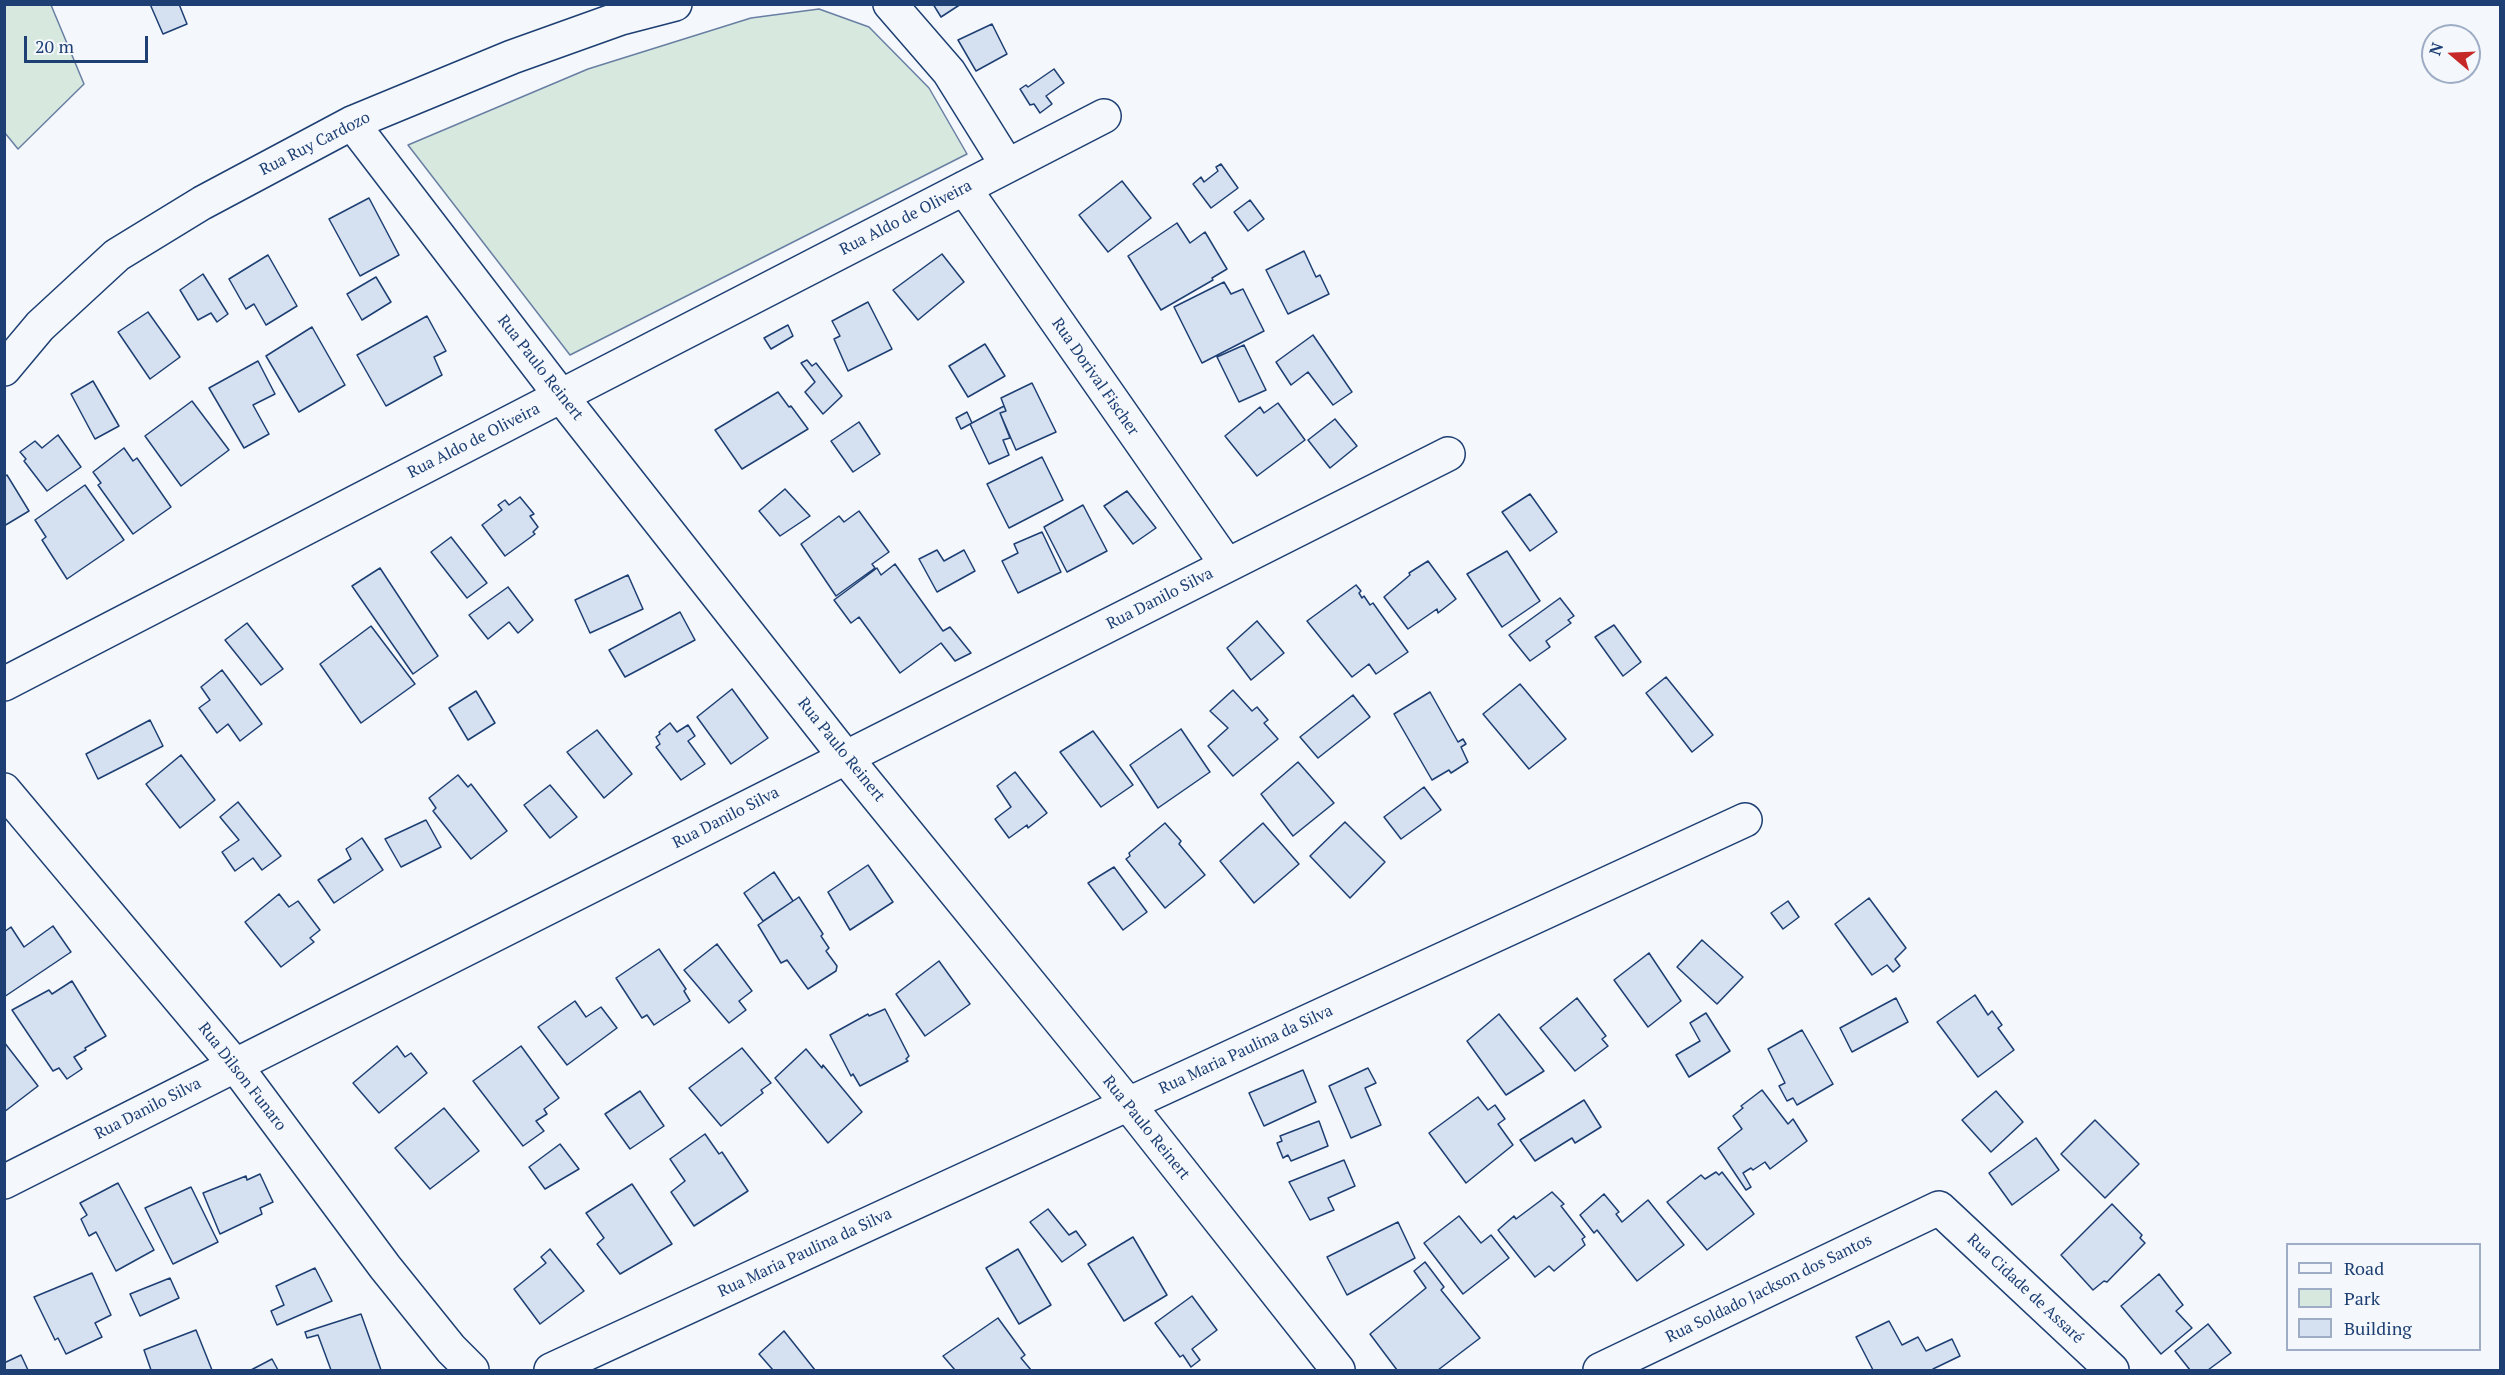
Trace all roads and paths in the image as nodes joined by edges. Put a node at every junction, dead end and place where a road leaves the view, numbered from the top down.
1 (675, 4) edge
2 (890, 4) edge
3 (1104, 116) dead end
4 (352, 123) junction
5 (1007, 165) junction
6 (964, 188) junction
7 (4, 369) edge
8 (561, 396) junction
9 (1448, 454) dead end
10 (1227, 565) junction
11 (4, 684) edge
12 (846, 758) junction
13 (4, 790) edge
14 (1745, 820) dead end
15 (235, 1065) junction
16 (1128, 1104) junction
17 (4, 1182) edge
18 (1939, 1208) joint
19 (472, 1371) edge
20 (551, 1371) edge
21 (1338, 1371) edge
22 (1600, 1371) edge
23 (2112, 1371) edge

1 - 4 street, Rua Ruy Cardozo
2 - 5 street
3 - 5 street, Rua Aldo de Oliveira
4 - 7 street, Rua Ruy Cardozo
4 - 8 street, Rua Paulo Reinert
5 - 6 street, Rua Aldo de Oliveira
6 - 8 street, Rua Aldo de Oliveira
6 - 10 street, Rua Dorival Fischer
8 - 11 street, Rua Aldo de Oliveira
8 - 12 street, Rua Paulo Reinert
9 - 10 street, Rua Danilo Silva
10 - 12 street, Rua Danilo Silva
12 - 15 street, Rua Danilo Silva
12 - 16 street, Rua Paulo Reinert
13 - 15 street, Rua Dilson Funaro
14 - 16 street, Rua Maria Paulina da Silva
15 - 17 street, Rua Danilo Silva
15 - 19 street, Rua Dilson Funaro
16 - 20 street, Rua Maria Paulina da Silva
16 - 21 street, Rua Paulo Reinert
18 - 22 street, Rua Soldado Jackson dos Santos
18 - 23 street, Rua Cidade de Assaré

